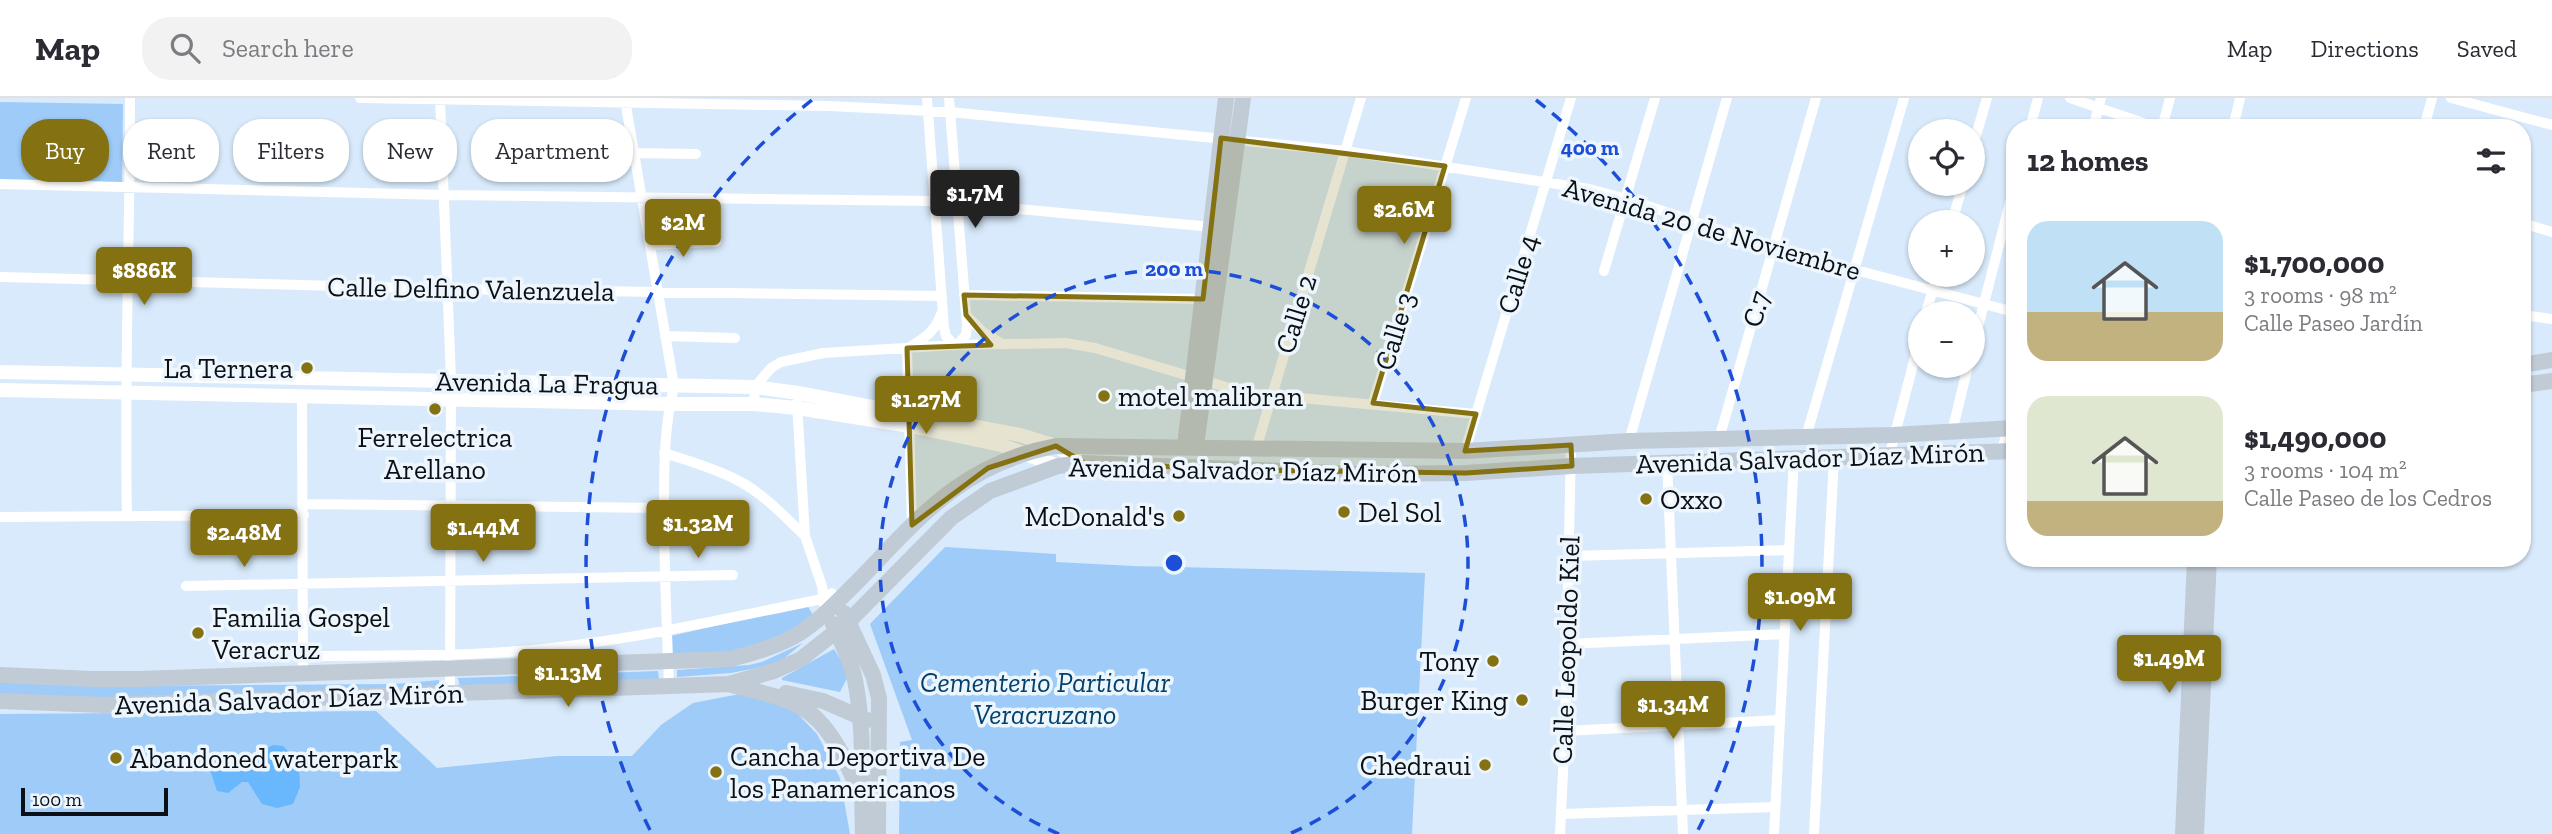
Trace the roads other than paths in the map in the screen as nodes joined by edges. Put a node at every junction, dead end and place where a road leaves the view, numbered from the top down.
1 (131, 98) edge
2 (360, 98) edge
3 (927, 98) edge
4 (949, 98) edge
5 (1226, 98) edge
6 (1242, 98) edge
7 (1361, 98) edge
8 (1466, 98) edge
9 (1571, 98) edge
10 (1655, 98) edge
11 (1727, 98) edge
12 (1816, 98) edge
13 (1904, 98) edge
14 (1987, 98) edge
15 (2038, 98) edge
16 (2070, 98) edge
17 (2170, 98) edge
18 (2240, 98) edge
19 (2432, 98) edge
20 (2451, 98) edge
21 (440, 99) edge
22 (625, 101) edge
23 (2100, 104) edge
24 (928, 111) junction
25 (950, 112) junction
26 (1981, 119) edge
27 (2032, 119) edge
28 (2138, 119) edge
29 (2163, 119) edge
30 (2235, 119) edge
31 (2426, 119) edge
32 (2530, 119) edge
33 (2531, 119) edge
34 (2552, 125) edge
35 (1229, 138) junction
36 (1345, 150) junction
37 (634, 153) junction
38 (696, 153) dead end
39 (1445, 166) junction
40 (1546, 181) junction
41 (0, 184) edge
42 (130, 186) junction
43 (444, 195) junction
44 (642, 198) junction
45 (1627, 198) junction
46 (934, 201) junction
47 (957, 203) junction
48 (2006, 218) edge
49 (1692, 222) junction
50 (2531, 226) edge
51 (1212, 227) junction
52 (2552, 232) edge
53 (716, 242) dead end
54 (650, 245) junction
55 (1773, 248) junction
56 (1604, 271) dead end
57 (1855, 271) junction
58 (0, 276) edge
59 (129, 280) junction
60 (1933, 287) edge
61 (447, 289) junction
62 (1932, 291) junction
63 (658, 293) junction
64 (964, 295) junction
65 (942, 296) junction
66 (1203, 299) junction
67 (1929, 301) edge
68 (1972, 301) edge
69 (1985, 301) edge
70 (1985, 304) edge
71 (943, 309) junction
72 (2006, 310) edge
73 (965, 314) junction
74 (2531, 316) edge
75 (2552, 319) edge
76 (665, 336) junction
77 (735, 338) dead end
78 (956, 345) junction
79 (1005, 345) junction
80 (907, 348) junction
81 (2552, 360) edge
82 (2531, 364) edge
83 (0, 372) edge
84 (125, 376) junction
85 (1909, 378) edge
86 (1965, 378) edge
87 (451, 380) junction
88 (1200, 380) junction
89 (2552, 381) edge
90 (2531, 384) edge
91 (674, 386) junction
92 (755, 387) junction
93 (0, 390) edge
94 (125, 392) junction
95 (302, 395) junction
96 (1272, 395) junction
97 (451, 400) junction
98 (797, 400) junction
99 (1373, 403) junction
100 (670, 404) junction
101 (754, 404) junction
102 (1476, 414) junction
103 (910, 420) junction
104 (2006, 424) edge
105 (1952, 432) junction
106 (1893, 435) junction
107 (1806, 437) junction
108 (1719, 439) junction
109 (1629, 442) junction
110 (1571, 445) junction
111 (1056, 446) junction
112 (1190, 446) junction
113 (1255, 449) junction
114 (1405, 450) junction
115 (1465, 450) junction
116 (1024, 452) junction
117 (2006, 452) edge
118 (664, 453) junction
119 (1889, 457) junction
120 (1794, 458) junction
121 (1834, 458) junction
122 (1667, 462) junction
123 (1084, 463) junction
124 (1058, 466) junction
125 (1572, 466) junction
126 (1367, 474) junction
127 (450, 505) junction
128 (664, 508) junction
129 (304, 509) junction
130 (127, 516) junction
131 (0, 517) edge
132 (912, 525) junction
133 (805, 536) junction
134 (1789, 550) junction
135 (1670, 555) junction
136 (1570, 556) junction
137 (2195, 567) edge
138 (2207, 567) edge
139 (733, 575) dead end
140 (664, 576) junction
141 (450, 580) junction
142 (304, 583) junction
143 (186, 586) dead end
144 (830, 602) junction
145 (2198, 619) junction
146 (843, 627) junction
147 (666, 632) junction
148 (1785, 634) junction
149 (1674, 639) junction
150 (1567, 644) junction
151 (303, 656) junction
152 (450, 662) junction
153 (668, 662) junction
154 (303, 674) junction
155 (0, 675) edge
156 (729, 684) junction
157 (669, 687) junction
158 (752, 691) junction
159 (450, 694) junction
160 (0, 701) edge
161 (860, 718) junction
162 (1780, 720) junction
163 (879, 722) junction
164 (1679, 725) junction
165 (1565, 731) junction
166 (862, 799) junction
167 (1775, 807) junction
168 (1682, 810) junction
169 (1561, 814) junction
170 (863, 834) edge
171 (878, 834) edge
172 (1560, 834) edge
173 (1683, 834) edge
174 (1774, 834) edge
175 (1814, 834) edge
176 (2183, 834) edge
177 (2196, 834) edge

1 - 42 street
2 - 21 street, Avenida 20 de Noviembre
3 - 24 street
4 - 25 street
5 - 35 main road
6 - 35 main road
7 - 36 street, Calle 2
8 - 39 street, Calle 3
9 - 40 street, Calle 4
10 - 45 street
11 - 49 street
12 - 55 street, C.7
13 - 57 street
14 - 26 street
15 - 27 street
16 - 23 street
17 - 29 street
18 - 30 street
19 - 31 street
20 - 32 street
21 - 22 street, Avenida 20 de Noviembre
21 - 43 street
22 - 24 street, Avenida 20 de Noviembre
22 - 37 street
23 - 28 street
24 - 25 street, Avenida 20 de Noviembre
24 - 46 street
25 - 35 street, Avenida 20 de Noviembre
25 - 47 street
33 - 34 street
35 - 36 street, Avenida 20 de Noviembre
35 - 51 main road
35 - 88 main road
36 - 39 street, Avenida 20 de Noviembre
36 - 96 street, Calle 2
37 - 38 street
37 - 44 street
39 - 40 street, Avenida 20 de Noviembre
39 - 99 street, Calle 3
40 - 45 street, Avenida 20 de Noviembre
40 - 102 street, Calle 4
41 - 42 street
42 - 43 street
42 - 59 street
43 - 44 street
43 - 61 street
44 - 46 street
44 - 54 street
45 - 49 street, Avenida 20 de Noviembre
45 - 56 street
46 - 47 street
46 - 65 street
47 - 51 street
47 - 64 street
48 - 69 street
49 - 55 street, Avenida 20 de Noviembre
49 - 109 street
50 - 52 street
51 - 66 main road
53 - 54 street
54 - 63 street
55 - 57 street, Avenida 20 de Noviembre
55 - 108 street, C.7
57 - 62 street, Avenida 20 de Noviembre
57 - 107 street
58 - 59 street, Calle Delfino Valenzuela
59 - 61 street, Calle Delfino Valenzuela
59 - 84 street
60 - 62 street
61 - 63 street, Calle Delfino Valenzuela
61 - 87 street
62 - 67 street
62 - 68 street, Avenida 20 de Noviembre
63 - 65 street, Calle Delfino Valenzuela
63 - 76 street
64 - 66 street
64 - 73 street
65 - 71 street
66 - 88 main road
70 - 72 street, Avenida 20 de Noviembre
71 - 78 street
71 - 80 street
73 - 78 street
73 - 79 street
74 - 75 street
76 - 77 street
76 - 91 street
78 - 79 street
78 - 80 street
79 - 88 street
80 - 92 street
80 - 103 street
81 - 82 main road
83 - 84 street, Avenida La Fragua
84 - 87 street, Avenida La Fragua
84 - 94 street
85 - 106 street
86 - 105 street
87 - 91 street, Avenida La Fragua
87 - 97 street
88 - 96 street
88 - 112 main road
89 - 90 main road
91 - 92 street, Avenida La Fragua
91 - 100 street
92 - 98 street, Avenida La Fragua
92 - 101 street
93 - 94 street, Avenida La Fragua
94 - 95 street, Avenida La Fragua
94 - 130 street
95 - 97 street, Avenida La Fragua
95 - 129 street
96 - 99 street
96 - 113 street, Calle 2
97 - 100 street, Avenida La Fragua
97 - 127 street
98 - 101 street, Avenida La Fragua
98 - 103 street, Avenida La Fragua
98 - 133 street
99 - 102 street
100 - 101 street, Avenida La Fragua
100 - 118 street
102 - 115 street, Calle 4
103 - 111 street, Avenida La Fragua
103 - 116 street, Avenida La Fragua
103 - 132 street
104 - 105 main road, Avenida Salvador Díaz Mirón
105 - 106 main road, Avenida Salvador Díaz Mirón
106 - 107 main road, Avenida Salvador Díaz Mirón
106 - 119 street
107 - 108 main road, Avenida Salvador Díaz Mirón
108 - 109 main road, Avenida Salvador Díaz Mirón
109 - 110 main road, Avenida Salvador Díaz Mirón
110 - 115 main road, Avenida Salvador Díaz Mirón
110 - 125 street, Calle Leopoldo Kiel
111 - 112 main road, Avenida Salvador Díaz Mirón
111 - 116 main road, Avenida Salvador Díaz Mirón
111 - 123 street, Avenida La Fragua
112 - 113 main road, Avenida Salvador Díaz Mirón
113 - 114 main road, Avenida Salvador Díaz Mirón
114 - 115 main road, Avenida Salvador Díaz Mirón
114 - 126 main road
116 - 124 street, Avenida La Fragua
116 - 132 main road, Avenida Salvador Díaz Mirón
117 - 119 main road, Avenida Salvador Díaz Mirón
118 - 128 street
118 - 133 street
119 - 121 main road, Avenida Salvador Díaz Mirón
120 - 121 main road, Avenida Salvador Díaz Mirón
120 - 122 main road, Avenida Salvador Díaz Mirón
120 - 134 street
121 - 175 street
122 - 125 main road, Avenida Salvador Díaz Mirón
122 - 135 street
123 - 124 main road, Avenida Salvador Díaz Mirón
123 - 126 main road, Avenida Salvador Díaz Mirón
124 - 146 main road, Avenida Salvador Díaz Mirón
125 - 126 main road, Avenida Salvador Díaz Mirón
125 - 136 street, Calle Leopoldo Kiel
127 - 128 street
127 - 129 street
127 - 141 street
128 - 140 street
129 - 130 street
129 - 142 street
130 - 131 street
132 - 144 main road, Avenida Salvador Díaz Mirón
133 - 144 street
134 - 135 street
134 - 148 street
135 - 136 street
135 - 149 street
136 - 150 street, Calle Leopoldo Kiel
137 - 145 main road
138 - 145 main road
139 - 140 street
140 - 141 street
140 - 147 street
141 - 142 street
141 - 152 street
142 - 143 street
142 - 151 street
144 - 146 main road
144 - 147 street, Avenida Salvador Díaz Mirón
144 - 153 main road, Avenida Salvador Díaz Mirón
145 - 176 main road
145 - 177 main road
146 - 156 main road, Avenida Salvador Díaz Mirón
146 - 161 main road
146 - 163 main road
147 - 152 street, Avenida Salvador Díaz Mirón
147 - 153 street
148 - 149 street
148 - 162 street
149 - 150 street
149 - 164 street
150 - 165 street, Calle Leopoldo Kiel
151 - 152 street, Avenida Salvador Díaz Mirón
151 - 154 street
152 - 153 main road, Avenida Salvador Díaz Mirón
152 - 154 main road, Avenida Salvador Díaz Mirón
152 - 159 street
153 - 157 street
154 - 155 main road, Avenida Salvador Díaz Mirón
156 - 157 main road, Avenida Salvador Díaz Mirón
156 - 158 main road
157 - 159 main road, Avenida Salvador Díaz Mirón
158 - 161 main road
158 - 166 main road
159 - 160 main road, Avenida Salvador Díaz Mirón
161 - 163 main road
161 - 166 main road
162 - 164 street
162 - 167 street
163 - 171 main road
164 - 165 street
164 - 168 street
165 - 169 street, Calle Leopoldo Kiel
166 - 170 main road
167 - 168 street
167 - 174 street
168 - 169 street
168 - 173 street
169 - 172 street, Calle Leopoldo Kiel

